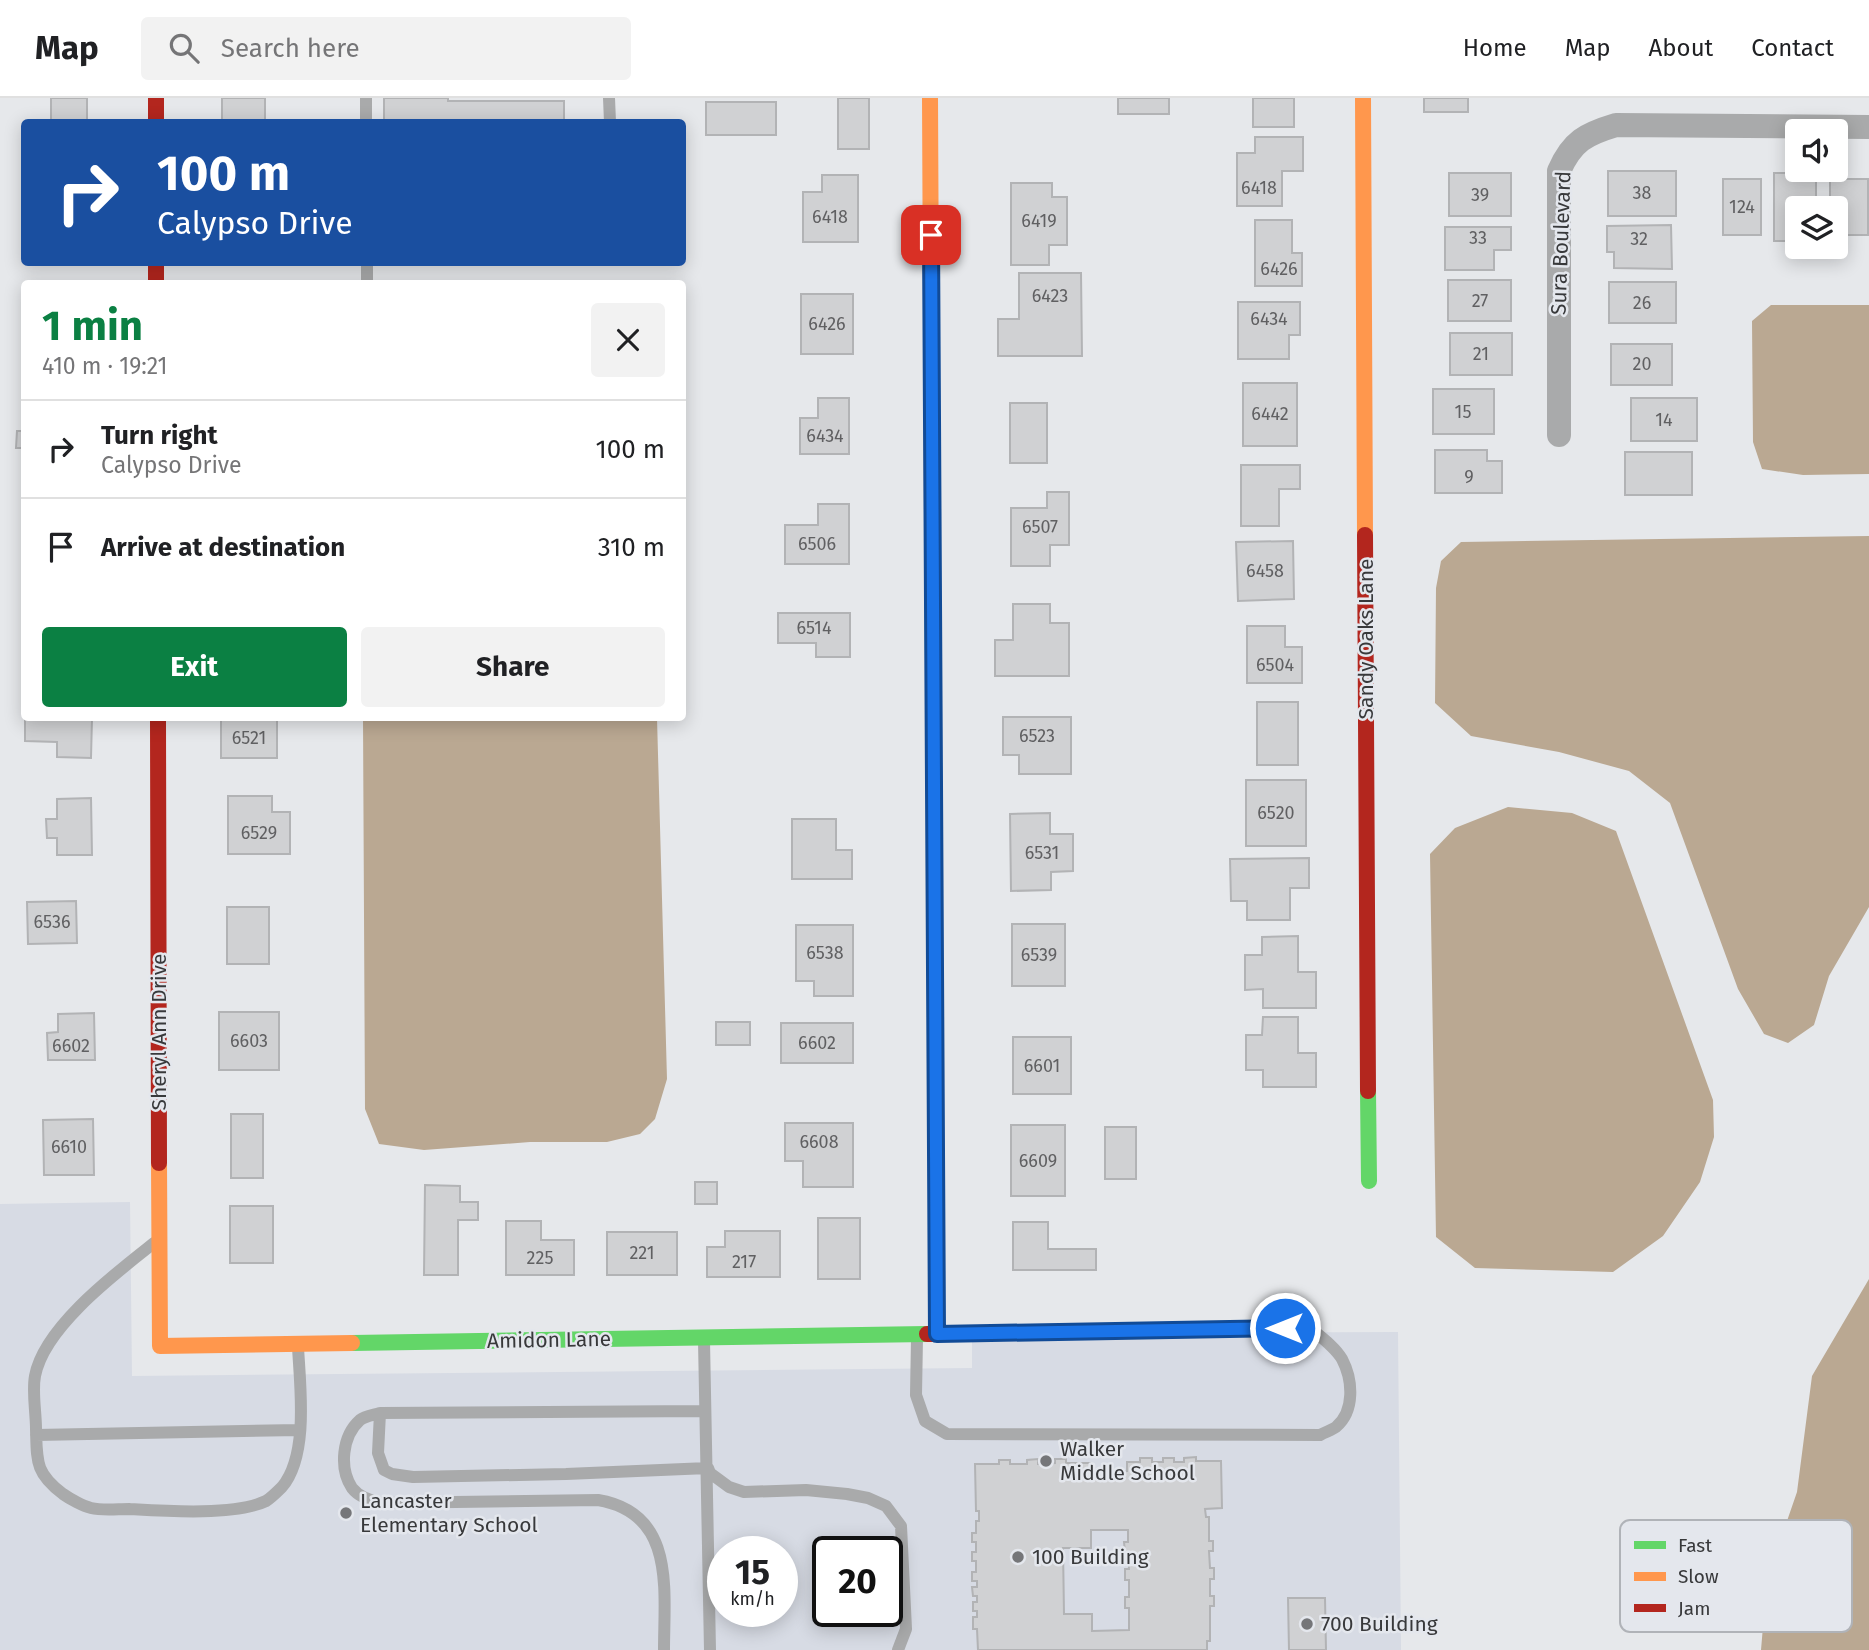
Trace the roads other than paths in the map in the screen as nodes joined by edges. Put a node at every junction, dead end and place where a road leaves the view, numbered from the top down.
1 (156, 98) edge
2 (366, 98) edge
3 (609, 98) edge
4 (930, 98) edge
5 (1363, 98) edge
6 (156, 119) edge
7 (366, 119) edge
8 (610, 119) edge
9 (1869, 127) edge
10 (1559, 435) dead end
11 (158, 721) edge
12 (1369, 1181) dead end
13 (160, 1238) junction
14 (917, 1334) junction
15 (937, 1334) junction
16 (704, 1337) junction
17 (298, 1344) junction
18 (160, 1346) joint
19 (704, 1410) junction
20 (380, 1413) junction
21 (299, 1430) junction
22 (36, 1435) junction
23 (708, 1468) junction
24 (664, 1650) edge
25 (710, 1650) edge
26 (898, 1650) edge

1 - 6 street
2 - 7 lane
3 - 8 lane
4 - 15 street
5 - 12 street, Sandy Oaks Lane
9 - 10 street, Sura Boulevard
11 - 13 street, Sheryl Ann Drive
13 - 18 street, Sheryl Ann Drive
13 - 22 lane
14 - 15 street, Amidon Lane
14 - 15 lane
14 - 16 street, Amidon Lane
16 - 17 street, Amidon Lane
16 - 19 lane
17 - 18 street, Amidon Lane
17 - 21 lane
19 - 20 lane
19 - 23 lane
20 - 23 lane
20 - 24 lane
21 - 22 lane
21 - 22 lane
23 - 25 lane
23 - 26 lane

